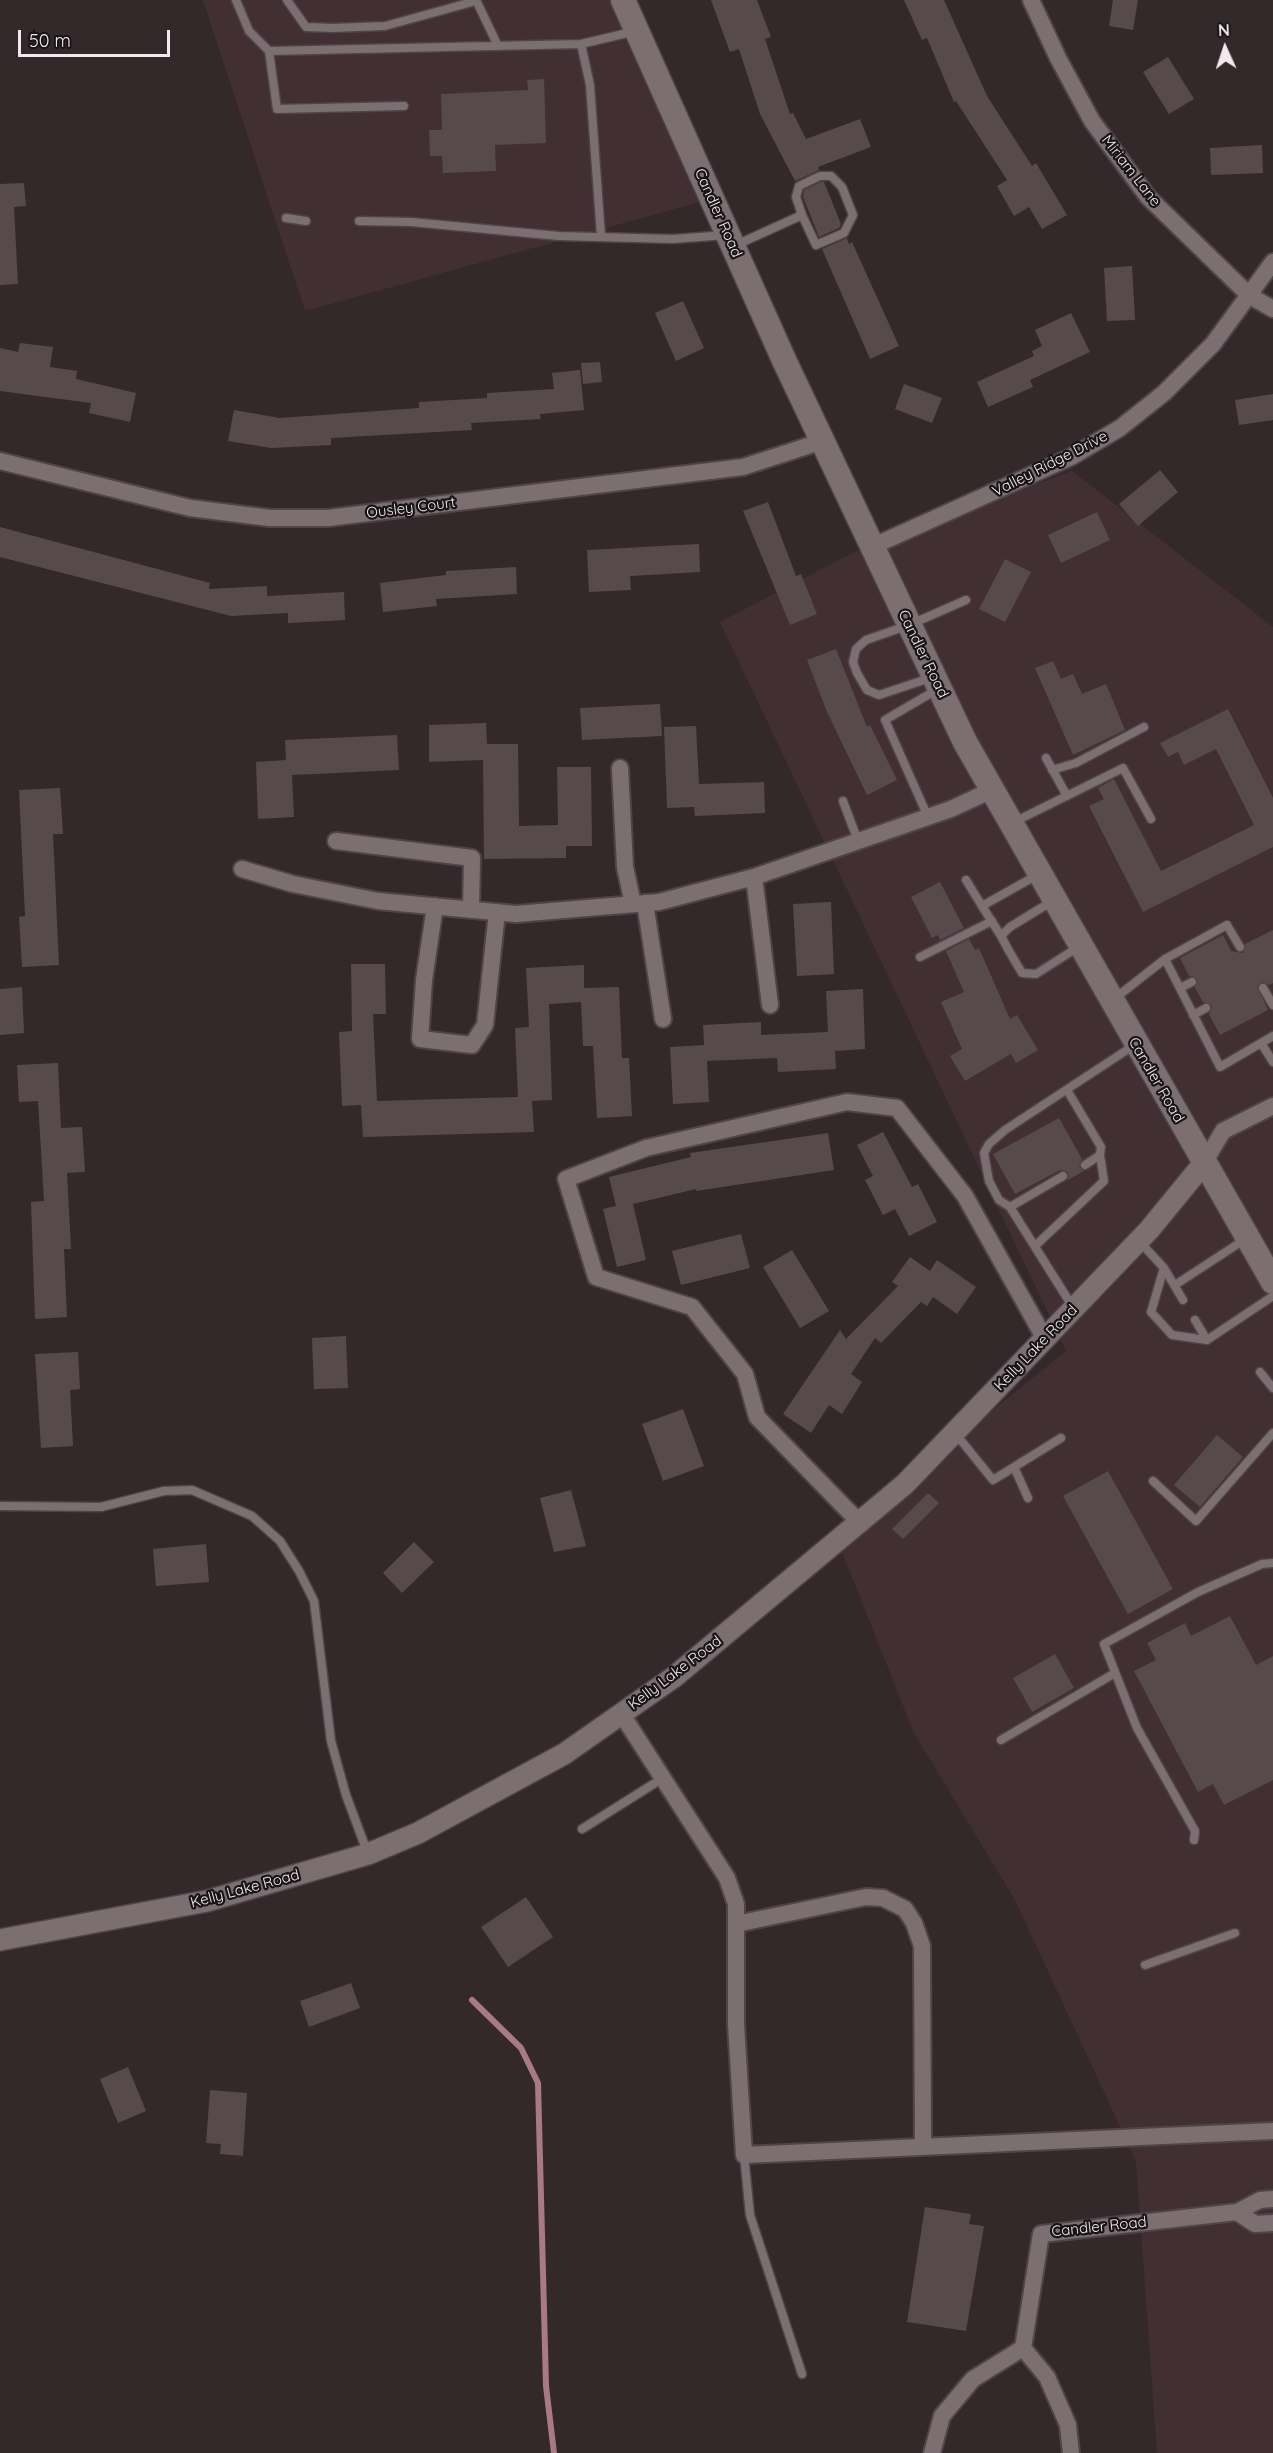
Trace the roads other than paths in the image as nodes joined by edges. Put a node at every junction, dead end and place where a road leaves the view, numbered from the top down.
1 (236, 0) edge
2 (287, 0) edge
3 (623, 0) edge
4 (1031, 0) edge
5 (476, 1) edge
6 (636, 31) junction
7 (581, 44) junction
8 (498, 46) junction
9 (269, 51) junction
10 (404, 106) dead end
11 (802, 215) junction
12 (286, 218) dead end
13 (306, 221) dead end
14 (359, 221) dead end
15 (601, 236) junction
16 (730, 241) junction
17 (1273, 262) edge
18 (1250, 296) junction
19 (1273, 309) edge
20 (823, 441) junction
21 (0, 461) edge
22 (871, 547) junction
23 (966, 600) dead end
24 (909, 625) junction
25 (936, 683) junction
26 (1144, 727) dead end
27 (1046, 758) dead end
28 (620, 768) dead end
29 (1053, 770) junction
30 (992, 790) junction
31 (1066, 796) junction
32 (843, 801) dead end
33 (928, 817) junction
34 (1151, 819) dead end
35 (1011, 824) junction
36 (336, 841) dead end
37 (858, 841) junction
38 (242, 869) dead end
39 (1039, 873) junction
40 (754, 877) junction
41 (966, 880) dead end
42 (1054, 900) junction
43 (639, 903) junction
44 (435, 906) junction
45 (982, 906) junction
46 (471, 910) junction
47 (497, 912) junction
48 (992, 921) junction
49 (1001, 936) junction
50 (1080, 946) junction
51 (1240, 947) dead end
52 (920, 957) dead end
53 (1165, 959) junction
54 (1192, 982) dead end
55 (1180, 988) junction
56 (1263, 988) dead end
57 (1111, 1001) junction
58 (770, 1005) dead end
59 (1273, 1005) edge
60 (1206, 1008) dead end
61 (1193, 1015) junction
62 (663, 1019) dead end
63 (1273, 1036) edge
64 (1261, 1042) junction
65 (1136, 1044) junction
66 (1273, 1062) edge
67 (1067, 1090) junction
68 (1273, 1106) edge
69 (1100, 1155) junction
70 (1204, 1163) junction
71 (1085, 1165) dead end
72 (1063, 1176) dead end
73 (1010, 1207) junction
74 (1248, 1238) junction
75 (1139, 1241) junction
76 (1035, 1246) junction
77 (1164, 1268) junction
78 (1273, 1282) edge
79 (1175, 1285) junction
80 (1273, 1296) edge
81 (1183, 1299) dead end
82 (1074, 1309) junction
83 (1195, 1320) dead end
84 (1045, 1339) junction
85 (1207, 1340) junction
86 (1260, 1372) dead end
87 (1273, 1388) edge
88 (955, 1432) junction
89 (1273, 1433) edge
90 (1061, 1438) dead end
91 (1014, 1467) junction
92 (1153, 1481) dead end
93 (1028, 1498) dead end
94 (0, 1506) edge
95 (861, 1524) junction
96 (1273, 1563) edge
97 (1115, 1672) junction
98 (621, 1713) junction
99 (1001, 1740) dead end
100 (663, 1778) junction
101 (582, 1829) dead end
102 (1194, 1840) dead end
103 (368, 1854) junction
104 (736, 1924) junction
105 (1235, 1933) dead end
106 (0, 1940) edge
107 (1145, 1965) dead end
108 (1273, 2130) edge
109 (923, 2146) junction
110 (744, 2155) junction
111 (1273, 2199) edge
112 (1237, 2212) junction
113 (1273, 2223) edge
114 (1023, 2348) junction
115 (802, 2374) dead end
116 (932, 2453) edge
117 (1071, 2453) edge

1 - 9 lane
2 - 5 lane
3 - 6 main road, Candler Road
4 - 18 street, Miriam Lane
5 - 8 lane
6 - 7 lane
6 - 16 main road, Candler Road
7 - 8 lane
7 - 15 lane
8 - 9 lane
9 - 10 lane
11 - 11 lane
11 - 16 lane
12 - 13 lane
14 - 15 lane
15 - 16 lane
16 - 20 main road, Candler Road
17 - 18 street, Valley Ridge Drive
18 - 19 street, Miriam Lane
18 - 22 street, Valley Ridge Drive
20 - 21 street, Ousley Court
20 - 22 main road, Candler Road
22 - 24 main road, Candler Road
23 - 24 lane
24 - 25 main road, Candler Road
24 - 25 lane
25 - 30 main road, Candler Road
25 - 33 lane
26 - 29 lane
27 - 29 lane
28 - 43 street
29 - 31 lane
30 - 33 street
30 - 35 main road, Candler Road
31 - 34 lane
31 - 35 lane
32 - 37 lane
33 - 37 street
35 - 39 main road, Candler Road
36 - 46 street
37 - 40 street
38 - 44 street
39 - 42 main road, Candler Road
39 - 45 lane
40 - 43 street
40 - 58 street
41 - 45 lane
42 - 49 lane
42 - 50 main road, Candler Road
43 - 47 street
43 - 62 street
44 - 46 street
44 - 47 street
45 - 48 lane
46 - 47 street
48 - 49 lane
48 - 52 lane
49 - 50 lane
50 - 57 main road, Candler Road
51 - 53 lane
53 - 55 lane
53 - 57 lane
54 - 55 lane
55 - 61 lane
56 - 59 lane
57 - 65 main road, Candler Road
60 - 61 lane
61 - 64 lane
63 - 64 lane
64 - 66 lane
65 - 67 lane
65 - 70 main road, Candler Road
67 - 69 lane
67 - 73 lane
68 - 70 street
69 - 71 lane
69 - 76 lane
70 - 74 main road, Candler Road
70 - 75 street, Kelly Lake Road
72 - 73 lane
73 - 76 lane
74 - 78 main road, Candler Road
74 - 79 lane
75 - 77 lane
75 - 82 street, Kelly Lake Road
76 - 82 lane
77 - 79 lane
77 - 85 lane
79 - 81 lane
80 - 85 lane
82 - 84 street, Kelly Lake Road
83 - 85 lane
84 - 88 street, Kelly Lake Road
84 - 95 street
86 - 87 lane
88 - 91 lane
88 - 95 street, Kelly Lake Road
89 - 92 lane
90 - 91 lane
91 - 93 lane
94 - 103 lane
95 - 98 street, Kelly Lake Road
96 - 97 lane
97 - 99 lane
97 - 102 lane
98 - 100 street
98 - 103 street, Kelly Lake Road
100 - 101 lane
100 - 104 street
103 - 106 street, Kelly Lake Road
104 - 109 street
104 - 110 street
105 - 107 lane
108 - 109 street
109 - 110 street
110 - 115 lane
111 - 112 street, Candler Road
112 - 113 street
112 - 114 street, Candler Road
114 - 116 street
114 - 117 street

